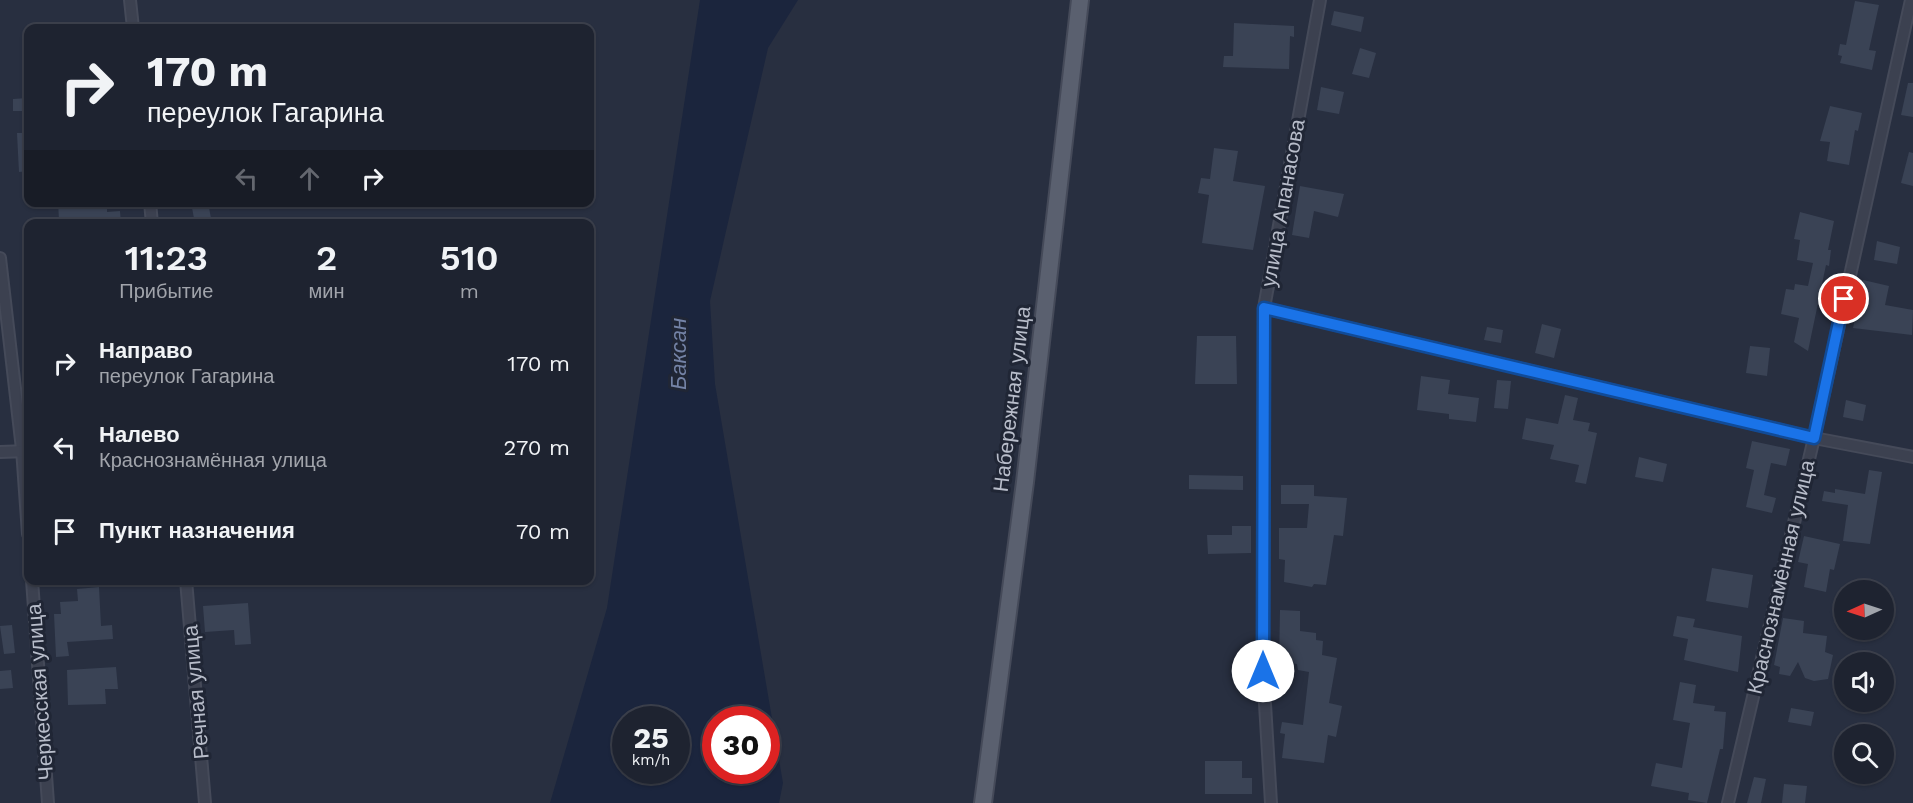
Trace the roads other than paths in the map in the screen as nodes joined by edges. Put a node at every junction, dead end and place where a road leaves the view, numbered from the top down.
1 (130, 0) edge
2 (1080, 0) edge
3 (1320, 0) edge
4 (1911, 0) edge
5 (133, 24) edge
6 (0, 258) edge
7 (1264, 308) junction
8 (1814, 438) junction
9 (24, 442) edge
10 (24, 450) edge
11 (0, 452) edge
12 (1913, 457) edge
13 (32, 585) edge
14 (186, 585) edge
15 (48, 803) edge
16 (205, 803) edge
17 (983, 803) edge
18 (1271, 803) edge
19 (1728, 803) edge

1 - 5 street
2 - 17 main road, Набережная улица
3 - 7 street, улица Апанасова
4 - 8 street, Краснознамённая улица
6 - 9 street
7 - 8 street
7 - 18 street, улица Апанасова
8 - 12 street
8 - 19 street, Краснознамённая улица
10 - 11 street
13 - 15 street, Черкесская улица
14 - 16 street, Речная улица

